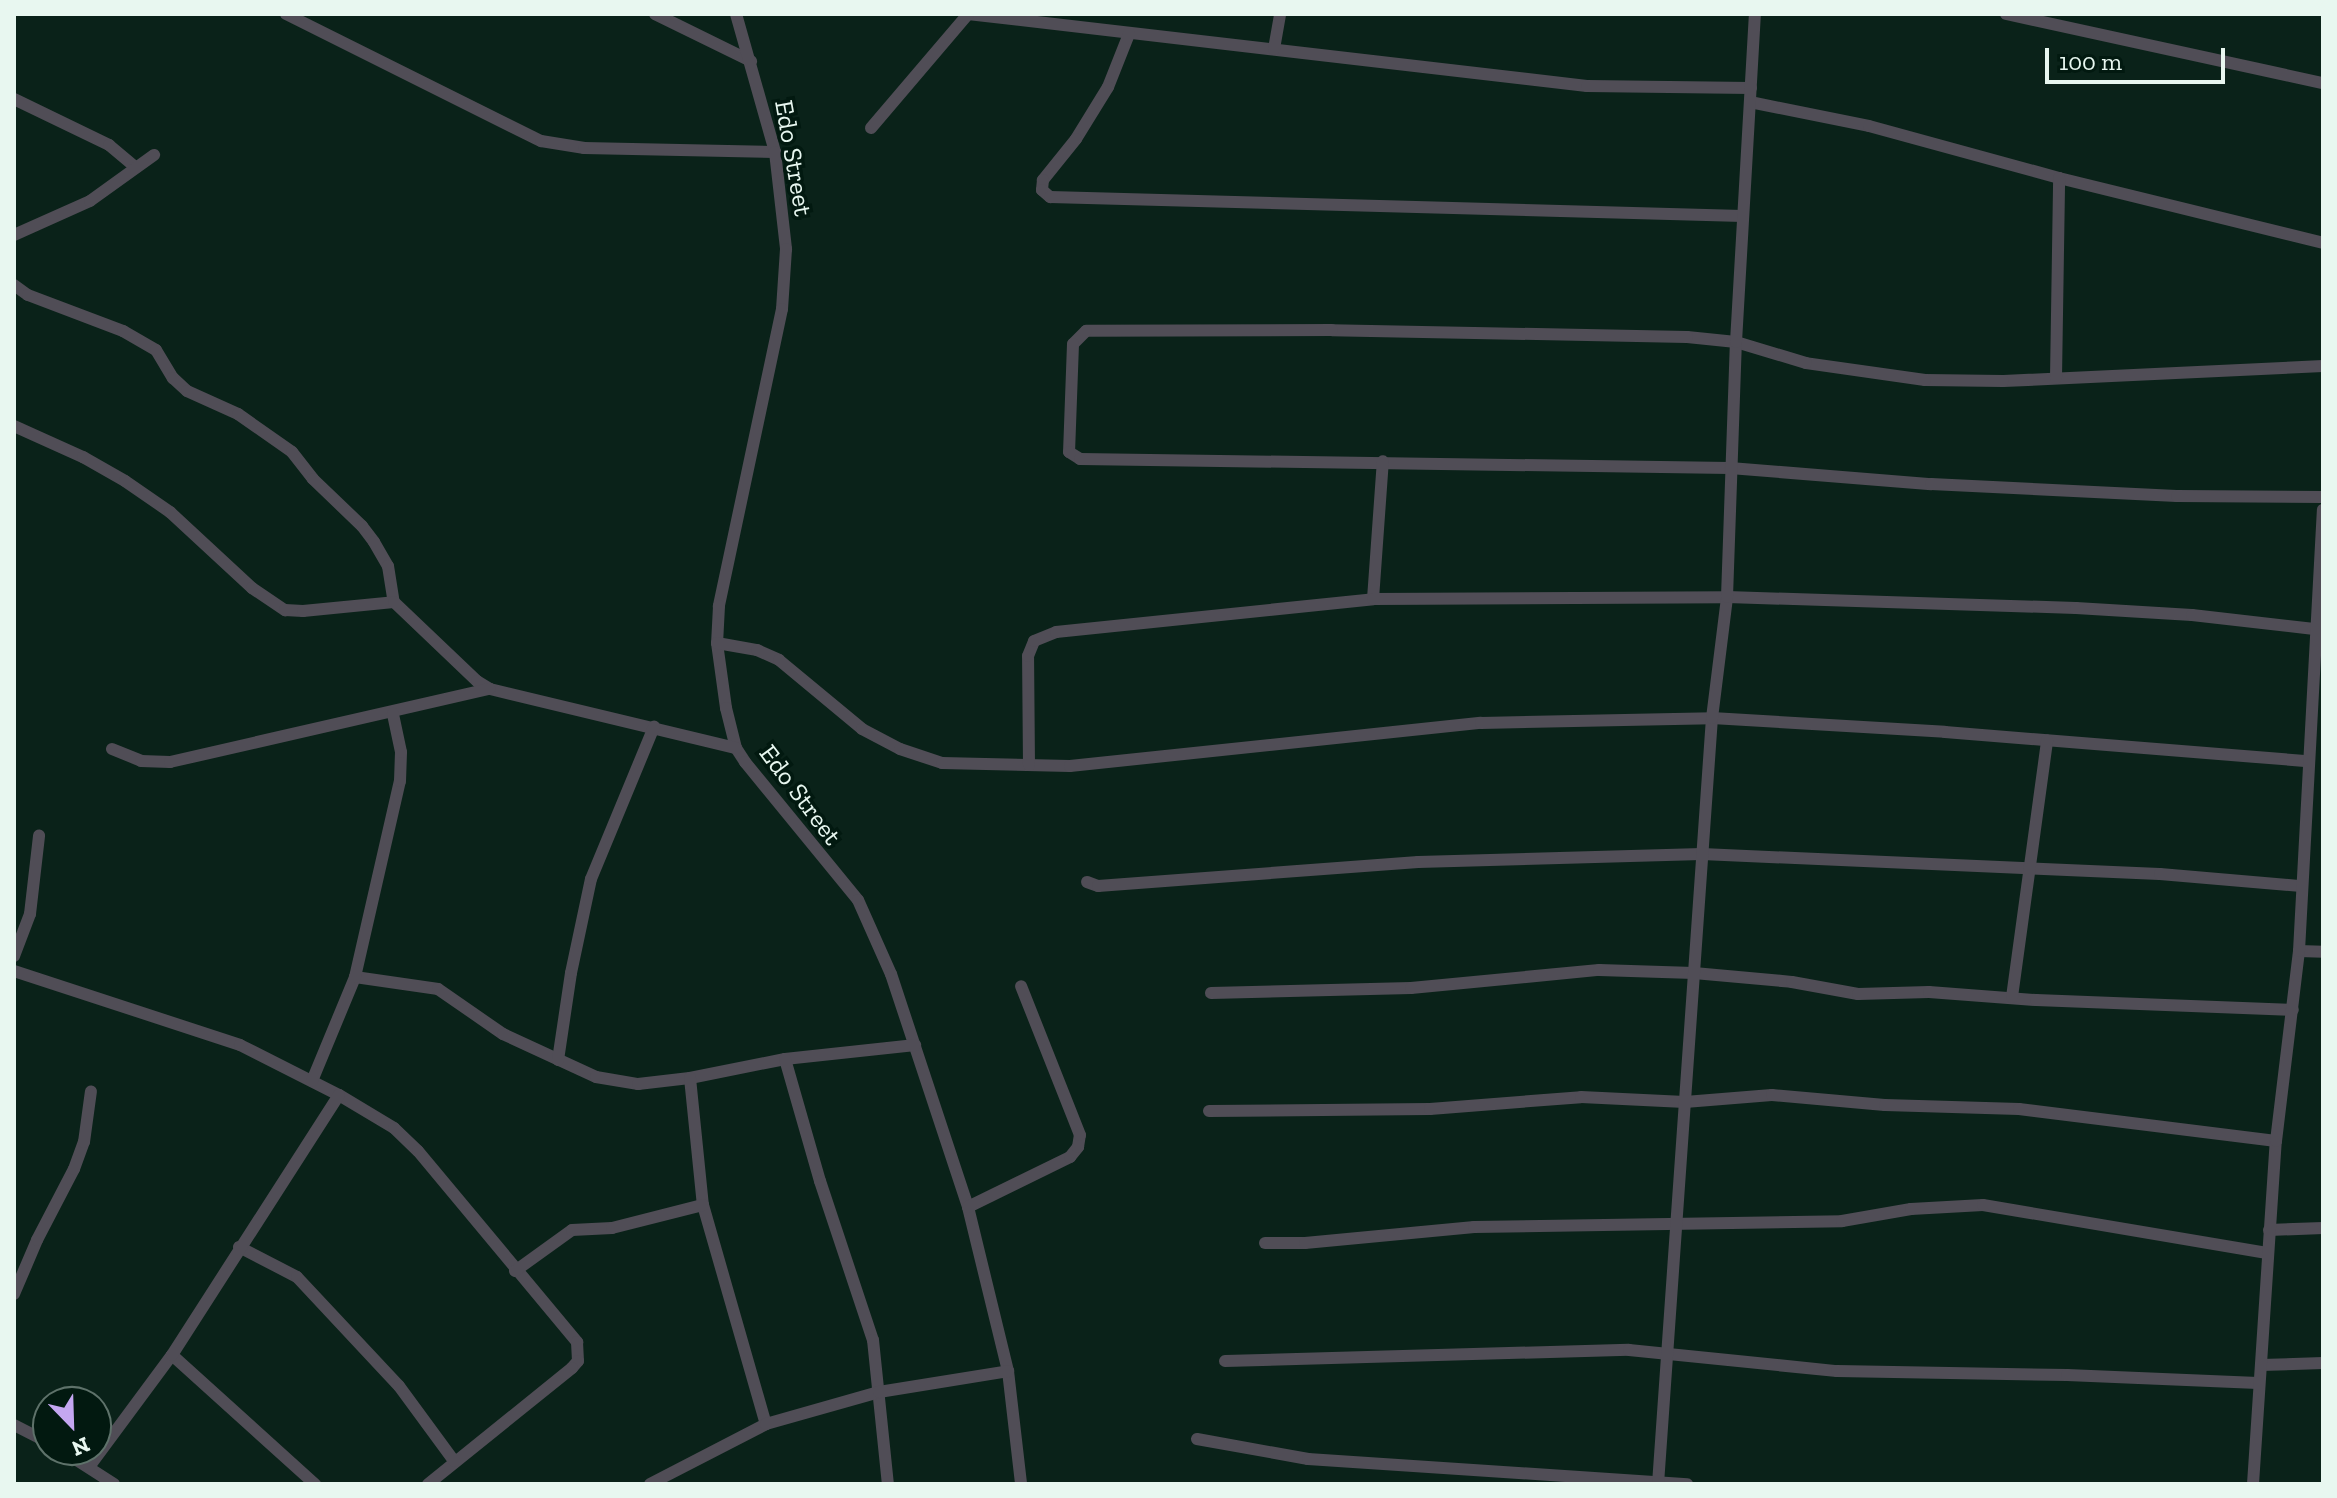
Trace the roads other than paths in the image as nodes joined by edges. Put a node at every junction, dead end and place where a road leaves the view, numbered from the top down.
1 (286, 14) edge
2 (655, 14) edge
3 (736, 14) edge
4 (968, 14) edge
5 (1280, 14) edge
6 (1755, 14) edge
7 (2006, 14) edge
8 (1129, 34) junction
9 (1274, 49) junction
10 (751, 61) junction
11 (2323, 83) edge
12 (1751, 88) junction
13 (14, 99) edge
14 (1750, 102) junction
15 (871, 128) dead end
16 (775, 152) junction
17 (154, 155) dead end
18 (136, 168) junction
19 (2059, 178) junction
20 (1743, 216) junction
21 (14, 235) edge
22 (2323, 243) edge
23 (14, 285) edge
24 (1736, 342) junction
25 (2323, 366) edge
26 (2056, 378) junction
27 (14, 426) edge
28 (1383, 461) junction
29 (1730, 468) junction
30 (2323, 497) edge
31 (2323, 510) edge
32 (2321, 549) edge
33 (1727, 597) junction
34 (1373, 599) junction
35 (394, 602) junction
36 (2314, 629) junction
37 (717, 643) junction
38 (490, 689) junction
39 (393, 714) junction
40 (1712, 718) junction
41 (654, 727) junction
42 (2047, 740) junction
43 (736, 748) junction
44 (112, 749) dead end
45 (2308, 761) junction
46 (1029, 765) junction
47 (2309, 810) junction
48 (2323, 811) edge
49 (39, 836) dead end
50 (1702, 854) junction
51 (2032, 870) junction
52 (1087, 882) dead end
53 (2301, 886) junction
54 (2299, 951) junction
55 (2323, 952) edge
56 (14, 956) edge
57 (14, 971) edge
58 (1694, 973) junction
59 (355, 977) junction
60 (1021, 986) dead end
61 (1211, 993) dead end
62 (2012, 997) junction
63 (2293, 1010) junction
64 (915, 1045) junction
65 (785, 1059) junction
66 (558, 1060) junction
67 (690, 1078) junction
68 (312, 1081) junction
69 (91, 1091) dead end
70 (339, 1095) junction
71 (1685, 1102) junction
72 (1209, 1111) dead end
73 (2276, 1141) junction
74 (703, 1205) junction
75 (968, 1207) junction
76 (1676, 1222) junction
77 (2323, 1228) edge
78 (2269, 1230) junction
79 (1265, 1243) dead end
80 (239, 1247) junction
81 (2267, 1253) junction
82 (515, 1271) junction
83 (14, 1294) edge
84 (1666, 1354) junction
85 (172, 1355) junction
86 (1225, 1361) dead end
87 (2323, 1363) edge
88 (2261, 1365) junction
89 (1008, 1371) junction
90 (2258, 1383) junction
91 (879, 1392) junction
92 (766, 1424) junction
93 (14, 1425) edge
94 (32, 1434) edge
95 (1197, 1439) dead end
96 (454, 1461) junction
97 (89, 1467) joint
98 (1658, 1482) edge
99 (114, 1484) edge
100 (315, 1484) edge
101 (428, 1484) edge
102 (650, 1484) edge
103 (656, 1484) edge
104 (888, 1484) edge
105 (1021, 1484) edge
106 (1687, 1484) edge
107 (2253, 1484) edge

1 - 16 street
2 - 10 street
3 - 10 street, Edo Street
4 - 8 street
4 - 15 street
5 - 9 street
6 - 12 street
7 - 11 street
8 - 9 street
8 - 20 street
9 - 12 street
10 - 16 street, Edo Street
12 - 14 street
13 - 18 street
14 - 19 street
14 - 20 street
16 - 37 street, Edo Street
17 - 18 street
18 - 21 street
19 - 22 street
19 - 26 street
20 - 24 street
23 - 35 street
24 - 26 street
24 - 28 street
24 - 29 street
25 - 26 street
27 - 35 street
28 - 29 street
28 - 34 street
29 - 30 street
29 - 33 street
31 - 32 street
32 - 36 street
33 - 34 street
33 - 36 street
33 - 40 street
34 - 46 street
35 - 38 street
36 - 45 street
37 - 43 street, Edo Street
37 - 46 street
38 - 39 street
38 - 41 street
39 - 44 street
39 - 59 street
40 - 42 street
40 - 46 street
40 - 50 street
41 - 43 street
41 - 66 street
42 - 45 street
42 - 51 street
43 - 64 street, Edo Street
45 - 47 street
47 - 48 street
47 - 53 street
49 - 56 street
50 - 51 street
50 - 52 street
50 - 58 street
51 - 53 street
51 - 62 street
53 - 54 street
54 - 55 street
54 - 63 street
57 - 68 street
58 - 61 street
58 - 62 street
58 - 71 street
59 - 66 street
59 - 68 street
60 - 75 street
62 - 63 street
63 - 73 street
64 - 65 street
64 - 75 street, Edo Street
65 - 67 street
65 - 91 street
66 - 67 street
67 - 74 street
68 - 70 street
69 - 83 street
70 - 80 street
70 - 82 street
71 - 72 street
71 - 73 street
71 - 76 street
73 - 78 street
74 - 82 street
74 - 92 street
75 - 89 street, Edo Street
76 - 79 street
76 - 81 street
76 - 84 street
77 - 78 street
78 - 81 street
80 - 85 street
80 - 96 street
81 - 88 street
82 - 96 street
84 - 86 street
84 - 90 street
84 - 98 street
85 - 97 street
85 - 100 street
87 - 88 street
88 - 90 street
89 - 91 street
89 - 105 street, Edo Street
90 - 107 street
91 - 92 street
91 - 104 street
92 - 103 street
93 - 94 street
95 - 98 street
96 - 101 street
97 - 99 street
98 - 106 street
102 - 103 street

